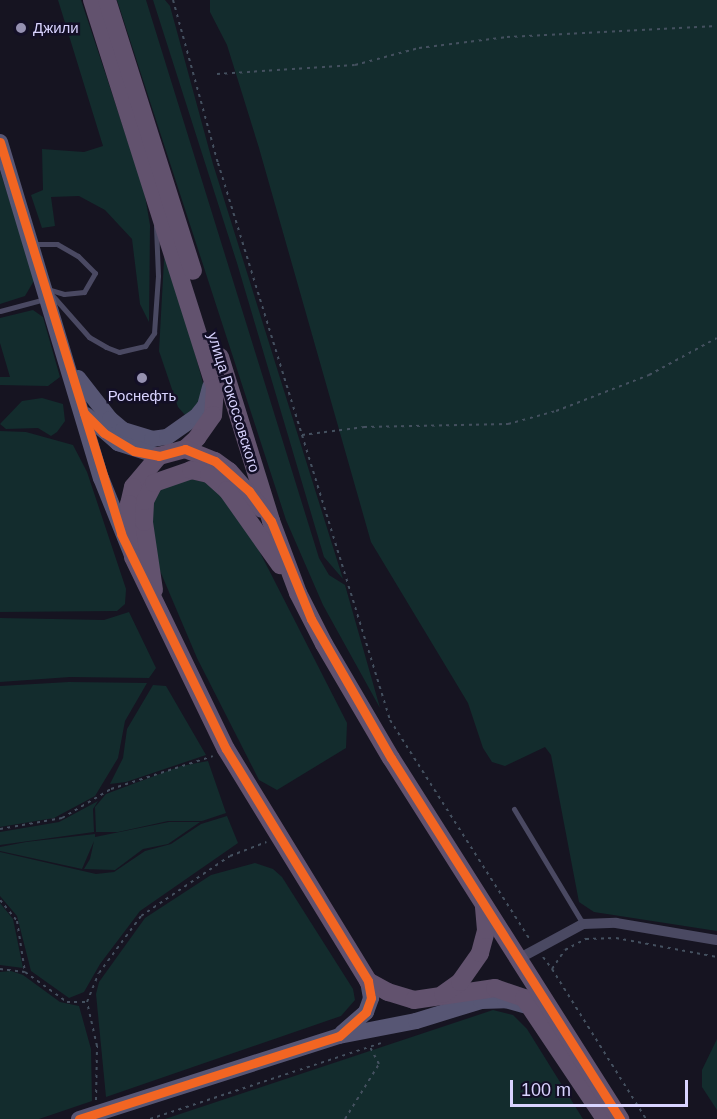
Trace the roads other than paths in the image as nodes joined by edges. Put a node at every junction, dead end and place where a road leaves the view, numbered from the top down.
1 (92, 0) edge
2 (107, 0) edge
3 (0, 142) edge
4 (154, 192) junction
5 (33, 244) junction
6 (48, 293) junction
7 (0, 311) edge
8 (69, 365) junction
9 (213, 373) junction
10 (84, 413) junction
11 (185, 449) junction
12 (159, 456) junction
13 (271, 521) junction
14 (133, 557) junction
15 (298, 593) junction
16 (155, 604) junction
17 (514, 809) dead end
18 (483, 901) junction
19 (583, 924) junction
20 (717, 940) edge
21 (520, 958) junction
22 (368, 981) junction
23 (440, 997) junction
24 (535, 1011) junction
25 (339, 1036) junction
26 (88, 1118) edge
27 (605, 1119) edge
28 (620, 1119) edge

1 - 4 highway, улица Рокоссовского
2 - 13 highway, улица Рокоссовского
3 - 5 main road
4 - 6 lane
4 - 9 highway, улица Рокоссовского
5 - 6 main road
5 - 6 lane
6 - 7 lane
6 - 8 main road
8 - 9 main road
8 - 10 main road
9 - 11 highway, улица Рокоссовского
10 - 12 main road
10 - 14 main road
11 - 12 highway
11 - 13 highway
12 - 14 highway
13 - 15 highway, улица Рокоссовского
14 - 16 highway
15 - 16 highway
15 - 18 highway, улица Рокоссовского
16 - 22 highway
17 - 19 lane
18 - 21 highway, улица Рокоссовского
18 - 23 highway
19 - 20 street
19 - 21 street
21 - 28 highway, улица Рокоссовского
22 - 23 highway
22 - 25 main road
23 - 24 highway
24 - 25 main road
24 - 27 highway
25 - 26 main road

